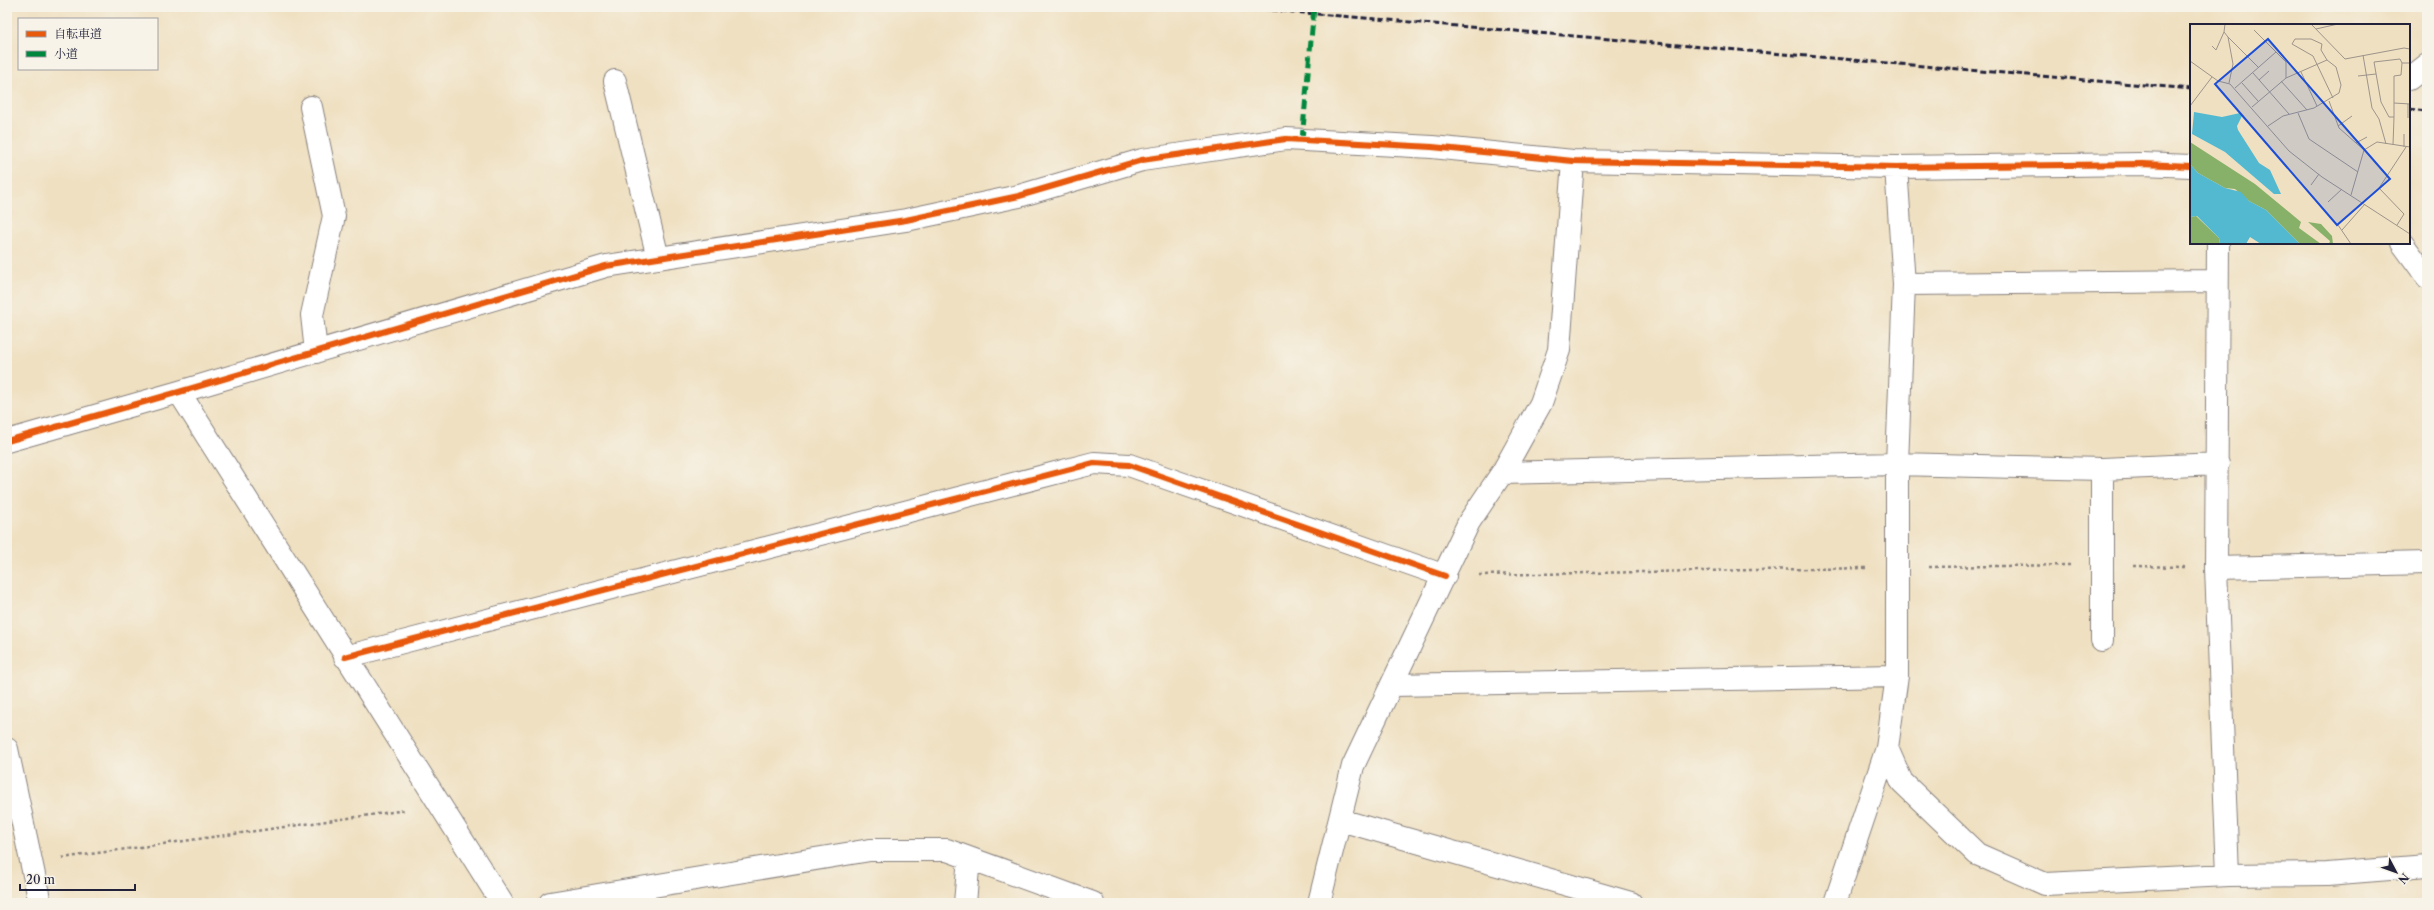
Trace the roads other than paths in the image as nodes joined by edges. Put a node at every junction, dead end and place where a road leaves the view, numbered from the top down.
1 (2427, 65) edge
2 (2410, 78) edge
3 (615, 81) dead end
4 (311, 107) dead end
5 (1573, 161) junction
6 (2190, 166) edge
7 (1896, 167) junction
8 (2218, 244) edge
9 (2403, 244) edge
10 (658, 258) junction
11 (2427, 277) edge
12 (2218, 281) junction
13 (1904, 284) junction
14 (316, 352) junction
15 (179, 392) junction
16 (7, 441) edge
17 (1897, 464) junction
18 (2218, 464) junction
19 (2102, 469) junction
20 (1502, 472) junction
21 (2427, 563) edge
22 (2216, 568) junction
23 (1445, 576) junction
24 (2102, 640) dead end
25 (345, 657) junction
26 (1897, 676) junction
27 (1393, 685) junction
28 (1887, 748) junction
29 (7, 749) edge
30 (1340, 820) junction
31 (968, 858) junction
32 (2427, 866) edge
33 (2228, 875) junction
34 (644, 895) edge
35 (40, 903) edge
36 (502, 903) edge
37 (550, 903) edge
38 (965, 903) edge
39 (1093, 903) edge
40 (1319, 903) edge
41 (1631, 903) edge
42 (1835, 903) edge

1 - 2 street
3 - 10 street
4 - 14 street
5 - 7 street
5 - 10 street
5 - 20 street
6 - 7 street
7 - 13 street
8 - 12 street
9 - 11 street
10 - 14 street
12 - 13 street
12 - 18 street
13 - 17 street
14 - 15 street
15 - 16 street
15 - 25 street
17 - 19 street
17 - 20 street
17 - 26 street
18 - 19 street
18 - 22 street
19 - 24 street
20 - 23 street
21 - 22 street
22 - 33 street
23 - 25 street
23 - 27 street
25 - 36 street
26 - 27 street
26 - 28 street
27 - 30 street
28 - 33 street
28 - 42 street
29 - 35 street
30 - 40 street
30 - 41 street
31 - 34 street
31 - 38 street
31 - 39 street
32 - 33 street
34 - 37 street

